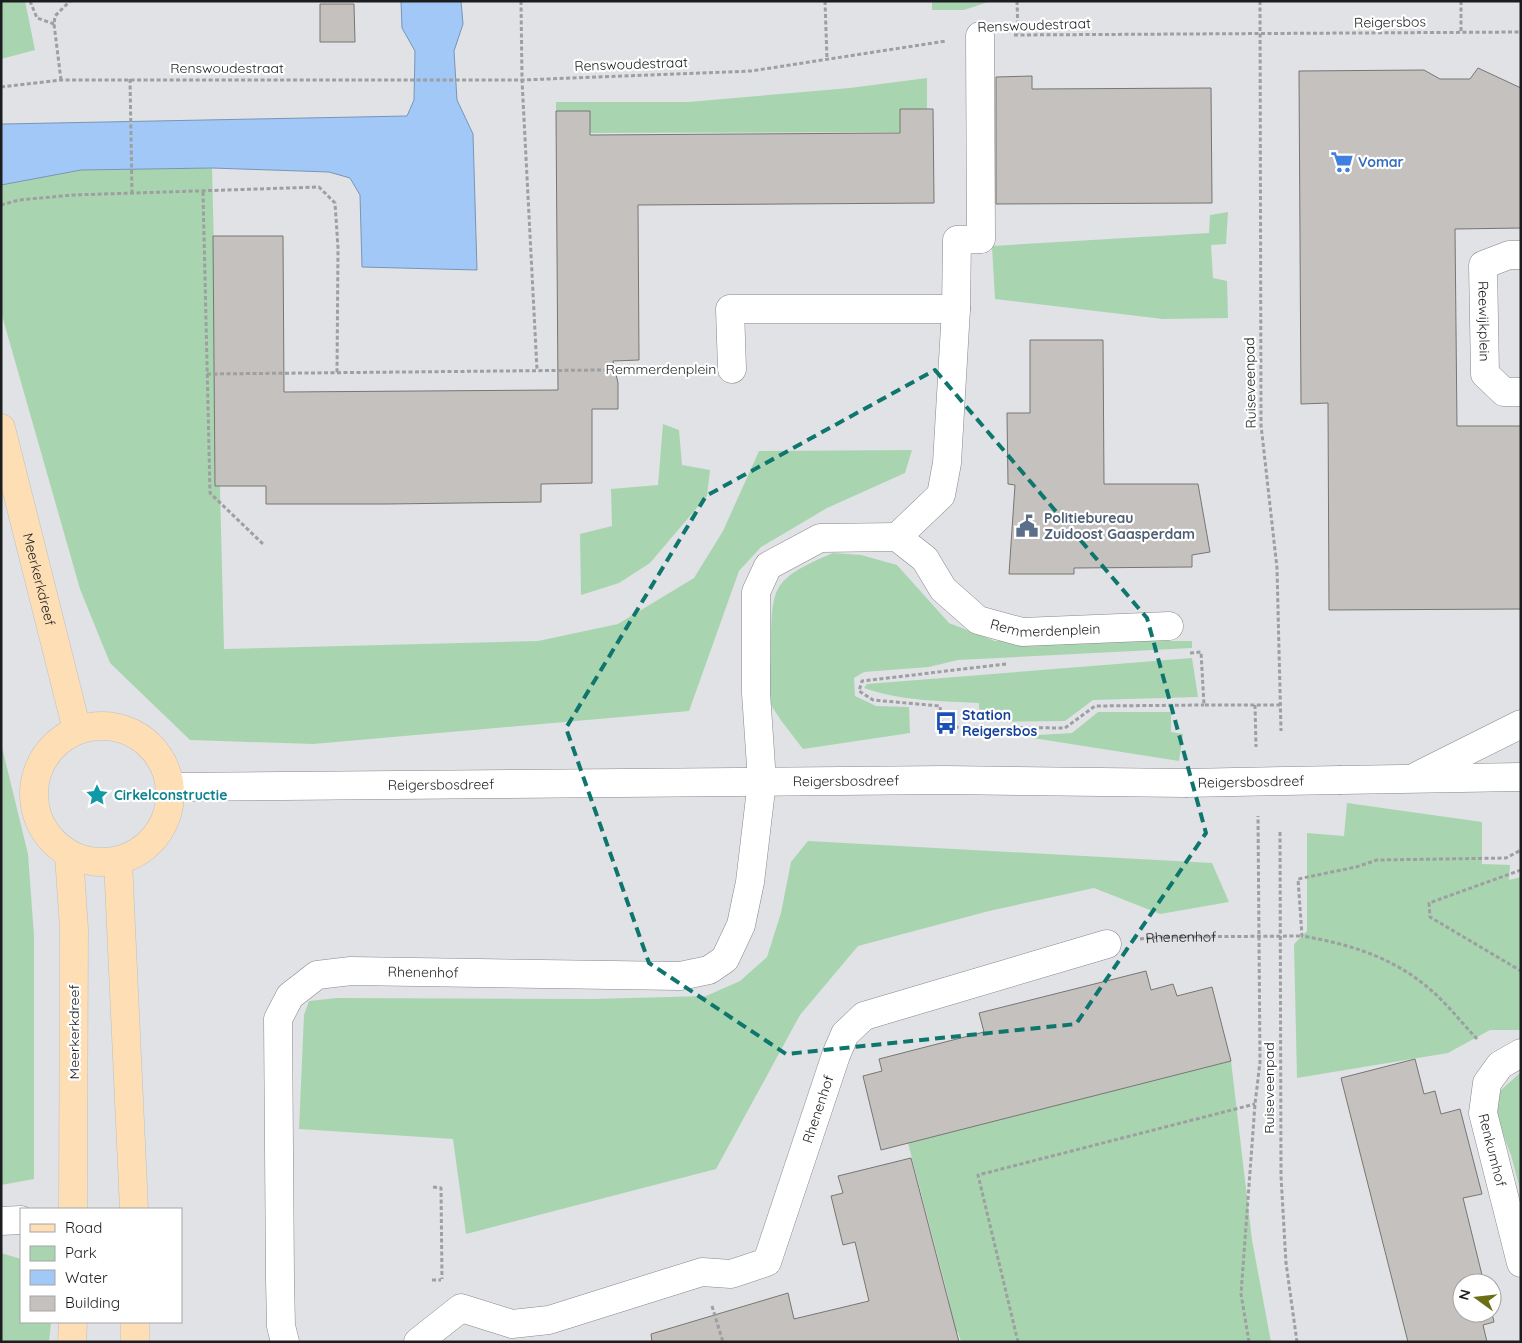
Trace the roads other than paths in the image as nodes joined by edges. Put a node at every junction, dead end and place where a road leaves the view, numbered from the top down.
1 (980, 36) road end
2 (1521, 255) edge
3 (956, 309) junction
4 (732, 369) road end
5 (1521, 392) edge
6 (1, 428) edge
7 (897, 537) junction
8 (1169, 626) dead end
9 (1521, 724) edge
10 (77, 730) junction
11 (1521, 777) edge
12 (1413, 778) junction
13 (762, 781) junction
14 (170, 787) junction
15 (69, 855) junction
16 (118, 861) junction
17 (1107, 944) road end
18 (1510, 1059) edge
19 (73, 1208) edge
20 (134, 1208) edge
21 (20, 1220) edge
22 (1, 1221) edge
23 (1521, 1263) edge
24 (73, 1323) edge
25 (135, 1323) edge
26 (72, 1342) edge
27 (135, 1342) edge
28 (285, 1342) edge
29 (418, 1342) edge

1 - 3 street
2 - 5 street, Reewijkplein
3 - 4 street, Remmerdenplein
3 - 7 street
6 - 10 main road, Meerkerkdreef
7 - 8 street, Remmerdenplein
7 - 13 street
9 - 12 street
10 - 14 main road
10 - 15 main road
11 - 12 street, Reigersbosdreef
12 - 13 street, Reigersbosdreef, bridge
13 - 14 street, Reigersbosdreef
13 - 28 street, Rhenenhof
14 - 16 main road
15 - 16 main road
15 - 19 main road, Meerkerkdreef
16 - 20 main road
17 - 29 street, Rhenenhof
18 - 23 street, Renkumhof
21 - 22 street
24 - 26 main road
25 - 27 main road

